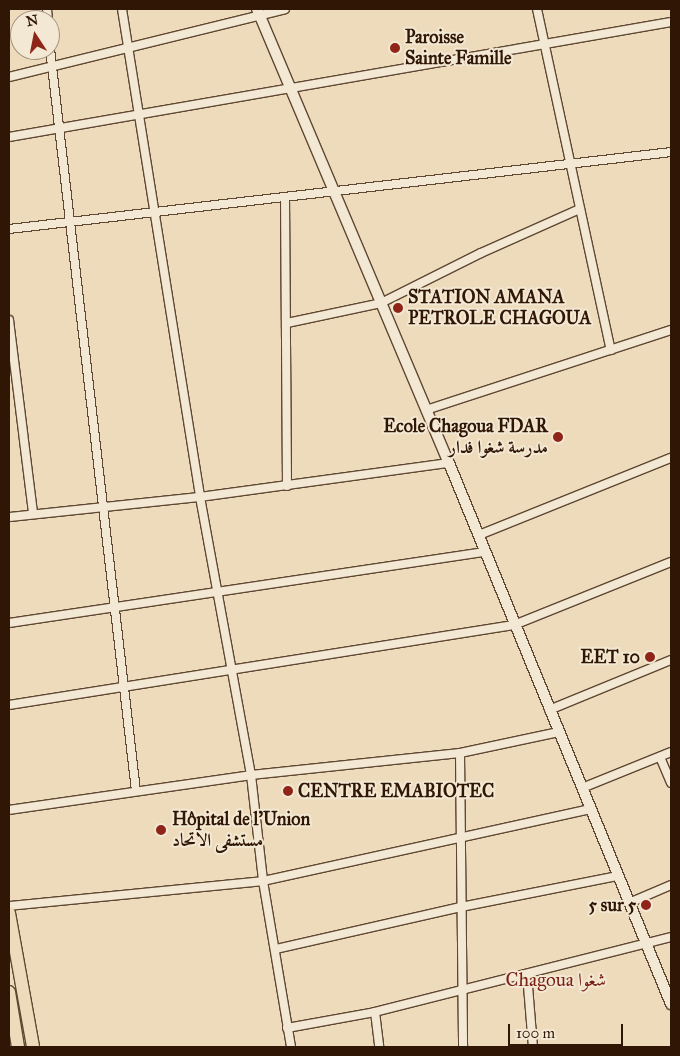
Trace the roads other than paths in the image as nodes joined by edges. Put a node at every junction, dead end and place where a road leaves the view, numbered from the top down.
1 (122, 9) edge
2 (285, 9) edge
3 (538, 9) edge
4 (258, 12) edge
5 (671, 22) edge
6 (546, 44) junction
7 (129, 49) junction
8 (51, 60) edge
9 (52, 67) junction
10 (9, 77) edge
11 (291, 88) junction
12 (141, 113) junction
13 (60, 128) junction
14 (9, 137) edge
15 (671, 152) edge
16 (570, 164) junction
17 (334, 190) junction
18 (285, 198) junction
19 (580, 209) junction
20 (157, 214) junction
21 (70, 222) junction
22 (9, 228) edge
23 (381, 304) junction
24 (9, 320) edge
25 (287, 323) junction
26 (671, 330) edge
27 (611, 350) junction
28 (426, 410) junction
29 (671, 458) edge
30 (449, 463) junction
31 (287, 486) junction
32 (200, 497) junction
33 (105, 506) junction
34 (33, 514) junction
35 (9, 517) edge
36 (479, 535) junction
37 (485, 552) junction
38 (671, 562) edge
39 (219, 592) junction
40 (115, 606) junction
41 (9, 623) edge
42 (514, 625) junction
43 (671, 660) edge
44 (232, 670) junction
45 (124, 686) junction
46 (9, 705) edge
47 (549, 710) junction
48 (559, 732) junction
49 (671, 752) edge
50 (460, 753) junction
51 (660, 757) junction
52 (251, 775) junction
53 (671, 783) edge
54 (582, 788) junction
55 (136, 791) junction
56 (591, 809) junction
57 (9, 810) edge
58 (460, 838) junction
59 (618, 876) junction
60 (263, 882) junction
61 (671, 885) edge
62 (629, 903) junction
63 (9, 906) edge
64 (461, 907) junction
65 (9, 913) edge
66 (671, 937) edge
67 (646, 944) junction
68 (276, 949) junction
69 (527, 974) junction
70 (460, 989) junction
71 (9, 992) edge
72 (671, 1004) edge
73 (375, 1012) junction
74 (288, 1028) junction
75 (18, 1047) edge
76 (33, 1047) edge
77 (291, 1047) edge
78 (378, 1047) edge
79 (463, 1047) edge
80 (533, 1047) edge

1 - 7 street
2 - 4 street
3 - 6 street
4 - 7 street
4 - 11 street
5 - 6 street
6 - 11 street
6 - 16 street
7 - 9 street
7 - 12 street
8 - 9 street
9 - 10 street
9 - 13 street
11 - 12 street
11 - 17 street
12 - 13 street
12 - 20 street
13 - 14 street
13 - 21 street
15 - 16 street
16 - 17 street
16 - 19 street
17 - 18 street
17 - 23 street
18 - 20 street
18 - 25 street
19 - 23 street
19 - 27 street
20 - 21 street
20 - 32 street
21 - 22 street
21 - 33 street
23 - 25 street
23 - 28 street
24 - 34 street
25 - 31 street
26 - 27 street
27 - 28 street
28 - 30 street
29 - 36 street
30 - 31 street
30 - 36 street
31 - 32 street
32 - 33 street
32 - 39 street
33 - 34 street
33 - 40 street
34 - 35 street
36 - 37 street
37 - 39 street
37 - 42 street
38 - 42 street
39 - 40 street
39 - 44 street
40 - 41 street
40 - 45 street
42 - 44 street
42 - 47 street
43 - 47 street
44 - 45 street
44 - 52 street
45 - 46 street
45 - 55 street
47 - 48 street
48 - 50 street
48 - 54 street
49 - 51 street
50 - 52 street
50 - 58 street
51 - 53 street
51 - 54 street
52 - 55 street
52 - 60 street
54 - 56 street
55 - 57 street
56 - 58 street
56 - 59 street
58 - 60 street
58 - 64 street
59 - 62 street
59 - 64 street
60 - 63 street
60 - 68 street
61 - 62 street
62 - 67 street
64 - 68 street
64 - 70 street
65 - 76 main road
66 - 67 street
67 - 69 street
67 - 72 street
68 - 74 street
69 - 70 street
69 - 80 street
70 - 73 street
70 - 79 street
71 - 75 main road
73 - 74 street
73 - 78 street
74 - 77 street

